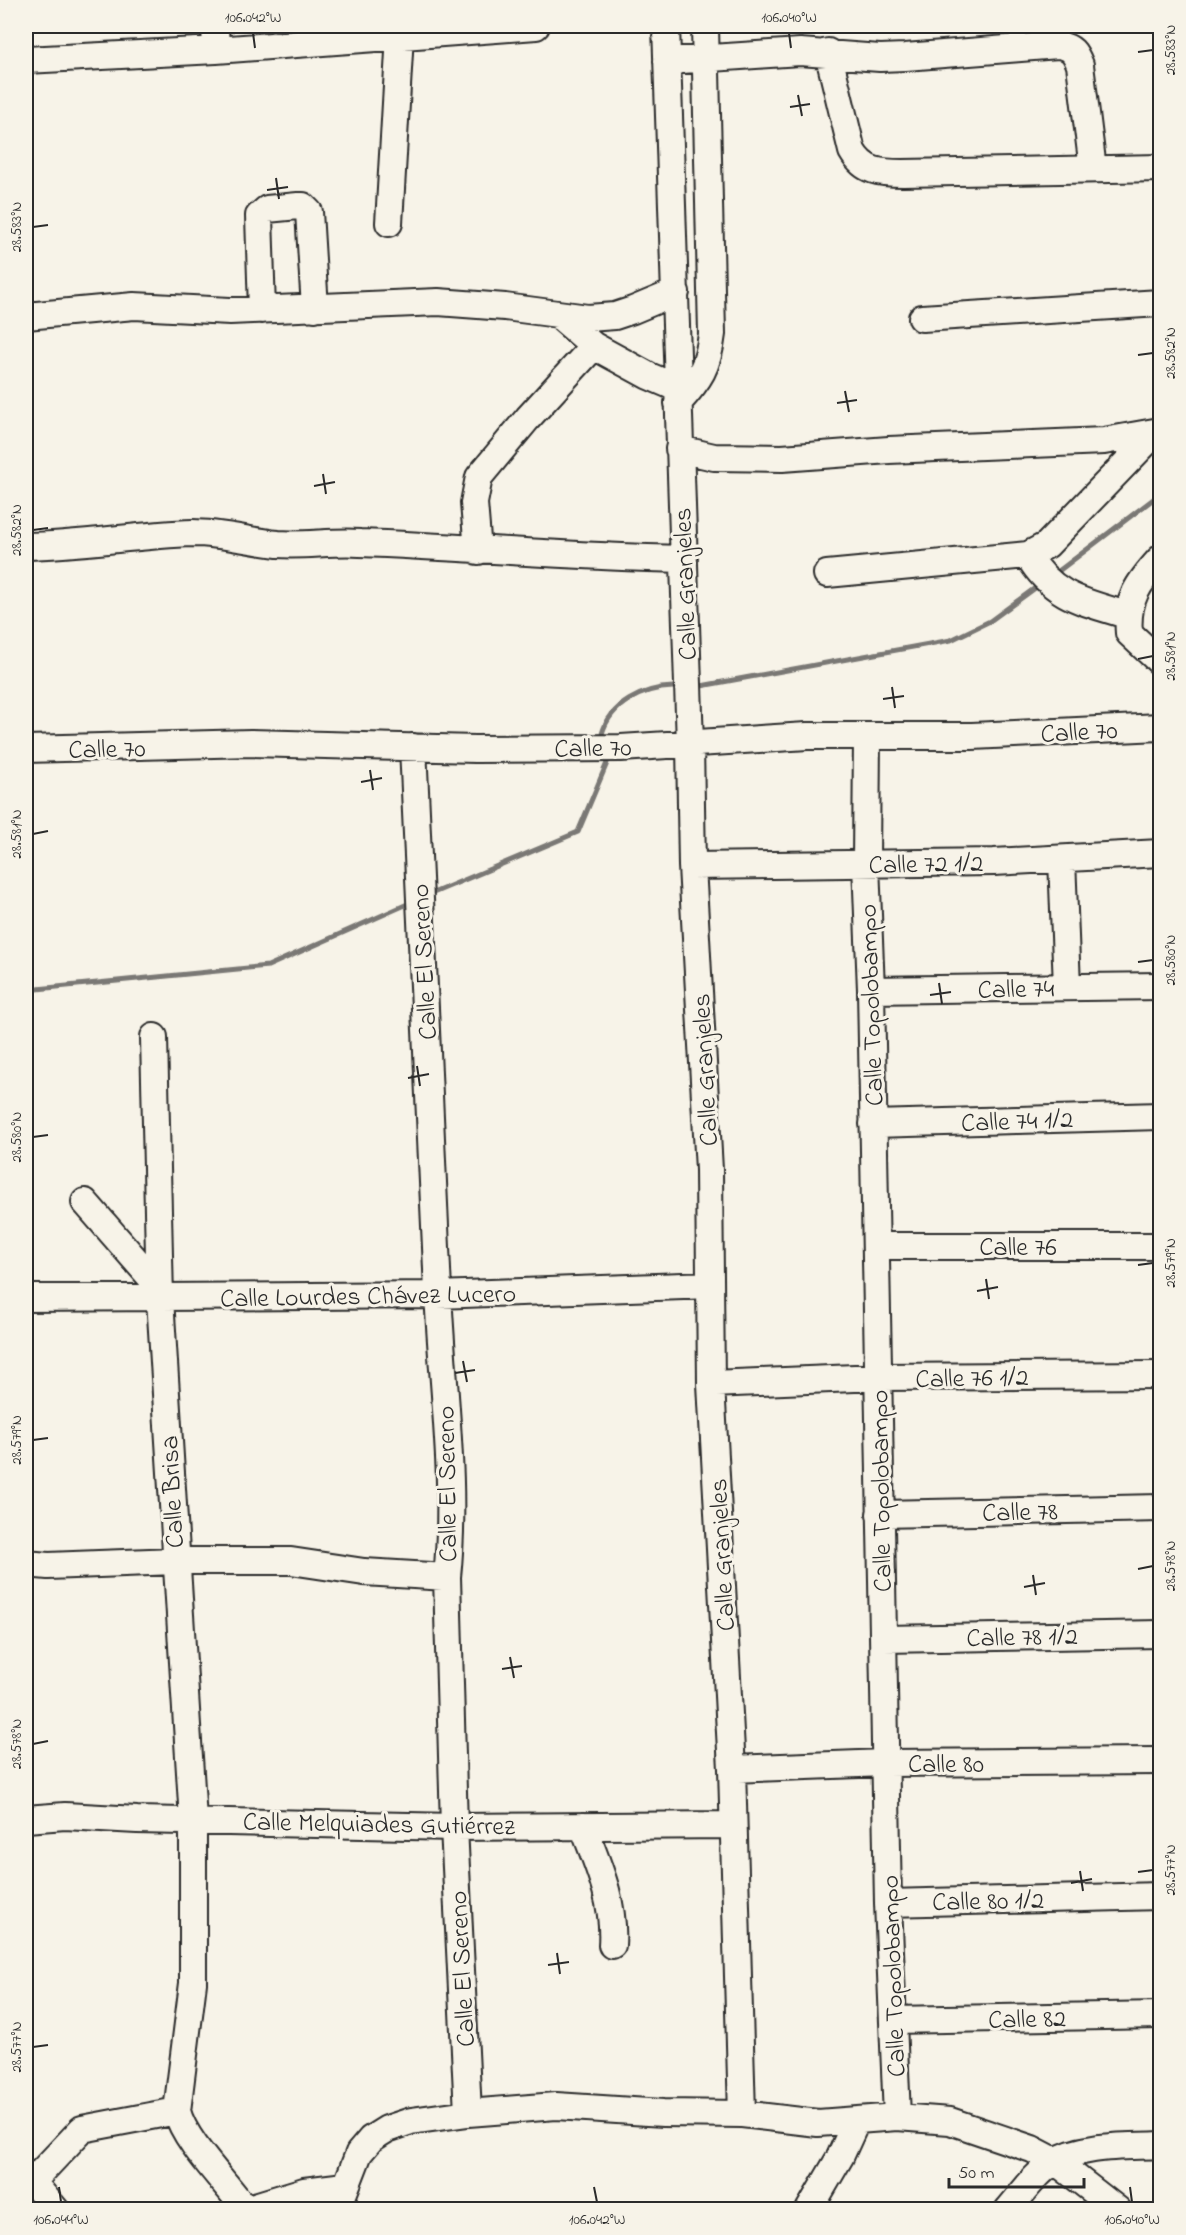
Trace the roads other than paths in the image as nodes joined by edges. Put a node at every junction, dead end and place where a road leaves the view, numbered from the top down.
1 (536, 26) edge
2 (666, 26) edge
3 (705, 26) edge
4 (400, 35) junction
5 (216, 38) edge
6 (828, 52) junction
7 (706, 57) junction
8 (26, 60) edge
9 (667, 61) junction
10 (1161, 168) edge
11 (1093, 169) junction
12 (389, 223) dead end
13 (676, 292) junction
14 (1161, 303) edge
15 (315, 308) junction
16 (262, 310) junction
17 (558, 315) junction
18 (26, 316) edge
19 (922, 318) dead end
20 (594, 346) junction
21 (678, 395) junction
22 (1158, 432) edge
23 (679, 449) junction
24 (26, 546) edge
25 (478, 551) junction
26 (682, 559) junction
27 (1161, 560) edge
28 (1033, 563) junction
29 (826, 574) dead end
30 (1127, 615) junction
31 (1161, 662) edge
32 (1161, 728) edge
33 (867, 736) junction
34 (690, 744) junction
35 (413, 747) junction
36 (26, 749) edge
37 (1161, 853) edge
38 (1062, 859) junction
39 (866, 864) junction
40 (692, 866) junction
41 (1161, 986) edge
42 (1067, 987) junction
43 (871, 990) junction
44 (154, 1037) dead end
45 (1161, 1116) edge
46 (873, 1124) junction
47 (85, 1203) dead end
48 (876, 1246) junction
49 (1161, 1246) edge
50 (710, 1285) junction
51 (160, 1293) junction
52 (438, 1294) junction
53 (26, 1298) edge
54 (1161, 1375) edge
55 (878, 1377) junction
56 (711, 1384) junction
57 (1161, 1508) edge
58 (880, 1514) junction
59 (175, 1561) junction
60 (26, 1564) edge
61 (447, 1577) junction
62 (1161, 1634) edge
63 (884, 1639) junction
64 (1161, 1761) edge
65 (885, 1763) junction
66 (732, 1769) junction
67 (26, 1819) edge
68 (193, 1820) junction
69 (733, 1825) junction
70 (583, 1826) junction
71 (454, 1827) junction
72 (1161, 1896) edge
73 (888, 1903) junction
74 (612, 1946) dead end
75 (1161, 2015) edge
76 (893, 2020) junction
77 (177, 2111) junction
78 (468, 2113) junction
79 (742, 2114) junction
80 (897, 2117) junction
81 (856, 2122) junction
82 (1161, 2145) edge
83 (1055, 2161) junction
84 (29, 2177) edge
85 (345, 2186) junction
86 (245, 2209) edge
87 (56, 2210) edge
88 (337, 2210) edge
89 (808, 2210) edge
90 (1008, 2210) edge
91 (1118, 2210) edge

1 - 4 street
2 - 9 street, Calle Granjeles
3 - 7 street
4 - 5 street
4 - 12 street
5 - 8 street
6 - 7 street
6 - 11 street
6 - 11 street
7 - 9 street
7 - 21 street
9 - 13 street, Calle Granjeles
10 - 11 street
13 - 17 street
13 - 21 street, Calle Granjeles
14 - 19 street
15 - 16 street
15 - 16 street
15 - 17 street
16 - 18 street
17 - 20 street
20 - 21 street
20 - 25 street
21 - 23 street, Calle Granjeles
22 - 23 street
22 - 28 street
23 - 26 street, Calle Granjeles
24 - 25 street
25 - 26 street
26 - 34 street, Calle Granjeles
27 - 30 street
28 - 29 street
28 - 30 street
30 - 31 street
32 - 33 street, Calle 70
33 - 34 street, Calle 70
33 - 39 street, Calle Topolobampo
34 - 35 street, Calle 70
34 - 40 street, Calle Granjeles
35 - 36 street, Calle 70
35 - 52 street, Calle El Sereno
37 - 38 street, Calle 72 1/2
38 - 39 street, Calle 72 1/2
38 - 42 street
39 - 40 street, Calle 72 1/2
39 - 43 street, Calle Topolobampo
40 - 50 street, Calle Granjeles
41 - 42 street, Calle 74
42 - 43 street, Calle 74
43 - 46 street, Calle Topolobampo
44 - 51 street, Calle Brisa
45 - 46 street, Calle 74 1/2
46 - 48 street, Calle Topolobampo
47 - 51 street
48 - 49 street, Calle 76
48 - 55 street, Calle Topolobampo
50 - 52 street, Calle Lourdes Chávez Lucero
50 - 56 street, Calle Granjeles
51 - 52 street, Calle Lourdes Chávez Lucero
51 - 53 street, Calle Lourdes Chávez Lucero
51 - 59 street, Calle Brisa
52 - 61 street, Calle El Sereno
54 - 55 street, Calle 76 1/2
55 - 56 street, Calle 76 1/2
55 - 58 street, Calle Topolobampo
56 - 66 street, Calle Granjeles
57 - 58 street, Calle 78
58 - 63 street, Calle Topolobampo
59 - 60 street
59 - 61 street
59 - 68 street, Calle Brisa
61 - 71 street, Calle El Sereno
62 - 63 street, Calle 78 1/2
63 - 65 street, Calle Topolobampo
64 - 65 street, Calle 80
65 - 66 street, Calle 80
65 - 73 street, Calle Topolobampo
66 - 69 street, Calle Granjeles
67 - 68 street, Calle Melquiades Gutiérrez
68 - 71 street, Calle Melquiades Gutiérrez
68 - 77 street, Calle Brisa
69 - 70 street, Calle Melquiades Gutiérrez
69 - 79 street, Calle Granjeles
70 - 71 street, Calle Melquiades Gutiérrez
70 - 74 street
71 - 78 street, Calle El Sereno
72 - 73 street, Calle 80 1/2
73 - 76 street, Calle Topolobampo
75 - 76 street, Calle 82
76 - 80 street, Calle Topolobampo
77 - 84 street
77 - 86 street
78 - 79 street
78 - 85 street
79 - 81 street
80 - 81 street
80 - 83 street
81 - 89 street
82 - 83 street
83 - 90 street
83 - 91 street
84 - 87 street
85 - 86 street
85 - 88 street

